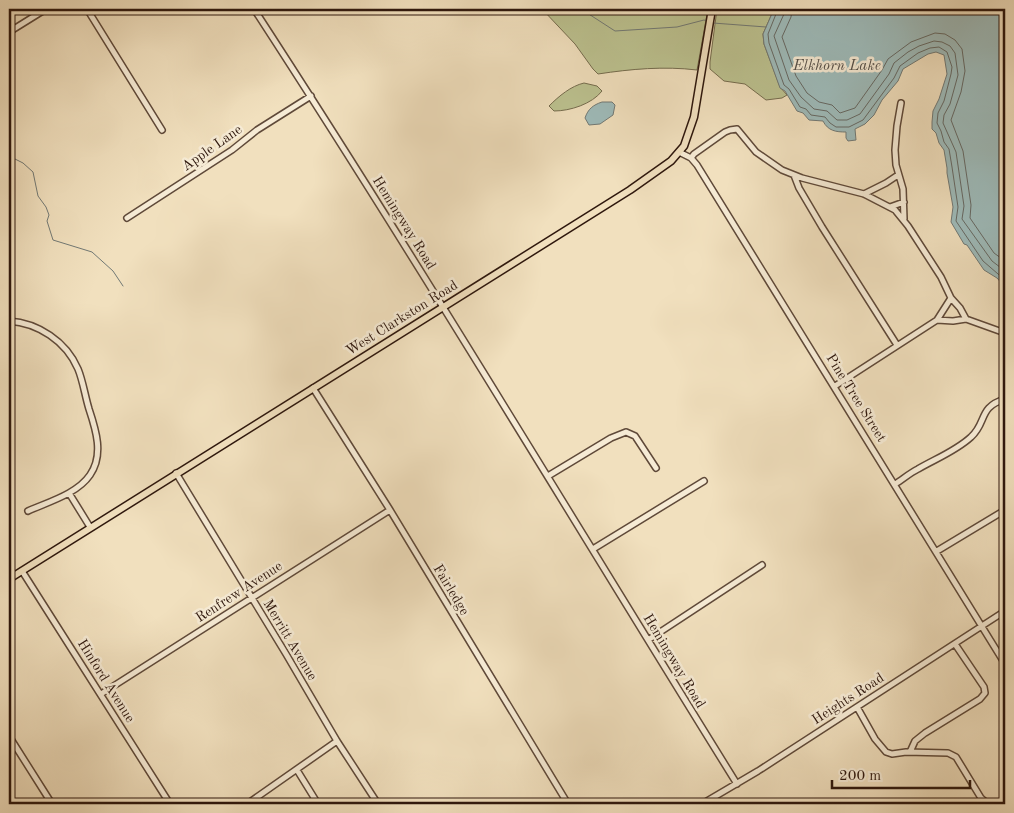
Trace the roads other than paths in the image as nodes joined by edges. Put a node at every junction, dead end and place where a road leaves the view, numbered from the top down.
1 (46, 9) edge
2 (87, 9) edge
3 (254, 9) edge
4 (712, 9) edge
5 (9, 32) edge
6 (311, 96) junction
7 (901, 102) dead end
8 (162, 130) dead end
9 (679, 152) junction
10 (691, 158) junction
11 (898, 174) junction
12 (794, 175) junction
13 (864, 194) junction
14 (904, 202) junction
15 (890, 207) junction
16 (127, 218) dead end
17 (904, 220) junction
18 (951, 298) junction
19 (444, 306) junction
20 (966, 319) junction
21 (936, 320) junction
22 (9, 321) edge
23 (1005, 333) edge
24 (897, 345) junction
25 (835, 386) junction
26 (314, 388) junction
27 (1005, 399) edge
28 (656, 468) dead end
29 (176, 474) junction
30 (548, 476) junction
31 (704, 481) dead end
32 (896, 484) junction
33 (69, 492) junction
34 (390, 510) junction
35 (1005, 510) edge
36 (28, 511) dead end
37 (90, 528) junction
38 (593, 549) junction
39 (937, 551) junction
40 (762, 565) dead end
41 (22, 571) junction
42 (9, 579) edge
43 (251, 598) junction
44 (1005, 611) edge
45 (982, 626) junction
46 (648, 640) junction
47 (955, 644) junction
48 (1005, 664) edge
49 (101, 694) junction
50 (857, 707) junction
51 (9, 736) edge
52 (337, 742) junction
53 (910, 752) junction
54 (297, 770) junction
55 (737, 784) junction
56 (256, 802) edge
57 (52, 804) edge
58 (170, 804) edge
59 (247, 804) edge
60 (318, 804) edge
61 (378, 804) edge
62 (568, 804) edge
63 (705, 804) edge
64 (988, 804) edge

1 - 5 street
2 - 8 street
3 - 6 street, Hemingway Road
4 - 9 main road, West Clarkston Road
6 - 16 street, Apple Lane
6 - 19 street, Hemingway Road
7 - 11 street
9 - 10 street, Pine Tree Street
9 - 19 main road, West Clarkston Road
10 - 12 street
10 - 25 street, Pine Tree Street
11 - 13 street
11 - 14 street
12 - 13 street
12 - 24 street
13 - 15 street
14 - 15 street
14 - 17 street
15 - 17 street
17 - 18 street
18 - 20 street
18 - 21 street
19 - 26 main road, West Clarkston Road
19 - 30 street, Hemingway Road
20 - 21 street
20 - 23 street
21 - 24 street
22 - 33 street
24 - 25 street
25 - 32 street, Pine Tree Street
26 - 29 main road, West Clarkston Road
26 - 34 street, Fairledge
27 - 32 street
28 - 30 street
29 - 37 main road, West Clarkston Road
29 - 43 street, Merritt Avenue
30 - 38 street, Hemingway Road
31 - 38 street
32 - 39 street, Pine Tree Street
33 - 36 street
33 - 37 street
34 - 43 street, Renfrew Avenue
34 - 62 street, Fairledge
35 - 39 street
37 - 41 main road, West Clarkston Road
38 - 46 street, Hemingway Road
39 - 45 street, Pine Tree Street
40 - 46 street
41 - 42 main road, West Clarkston Road
41 - 49 street, Hinford Avenue
43 - 49 street, Renfrew Avenue
43 - 52 street, Merritt Avenue
44 - 45 street, Heights Road
45 - 47 street, Heights Road
45 - 48 street, Pine Tree Street
46 - 55 street, Hemingway Road
47 - 50 street, Heights Road
47 - 53 street
49 - 58 street, Hinford Avenue
50 - 53 street
50 - 55 street, Heights Road
51 - 57 street
52 - 54 street
52 - 61 street, Merritt Avenue
53 - 64 street
54 - 56 street
54 - 60 street
55 - 63 street, Heights Road
56 - 59 street

